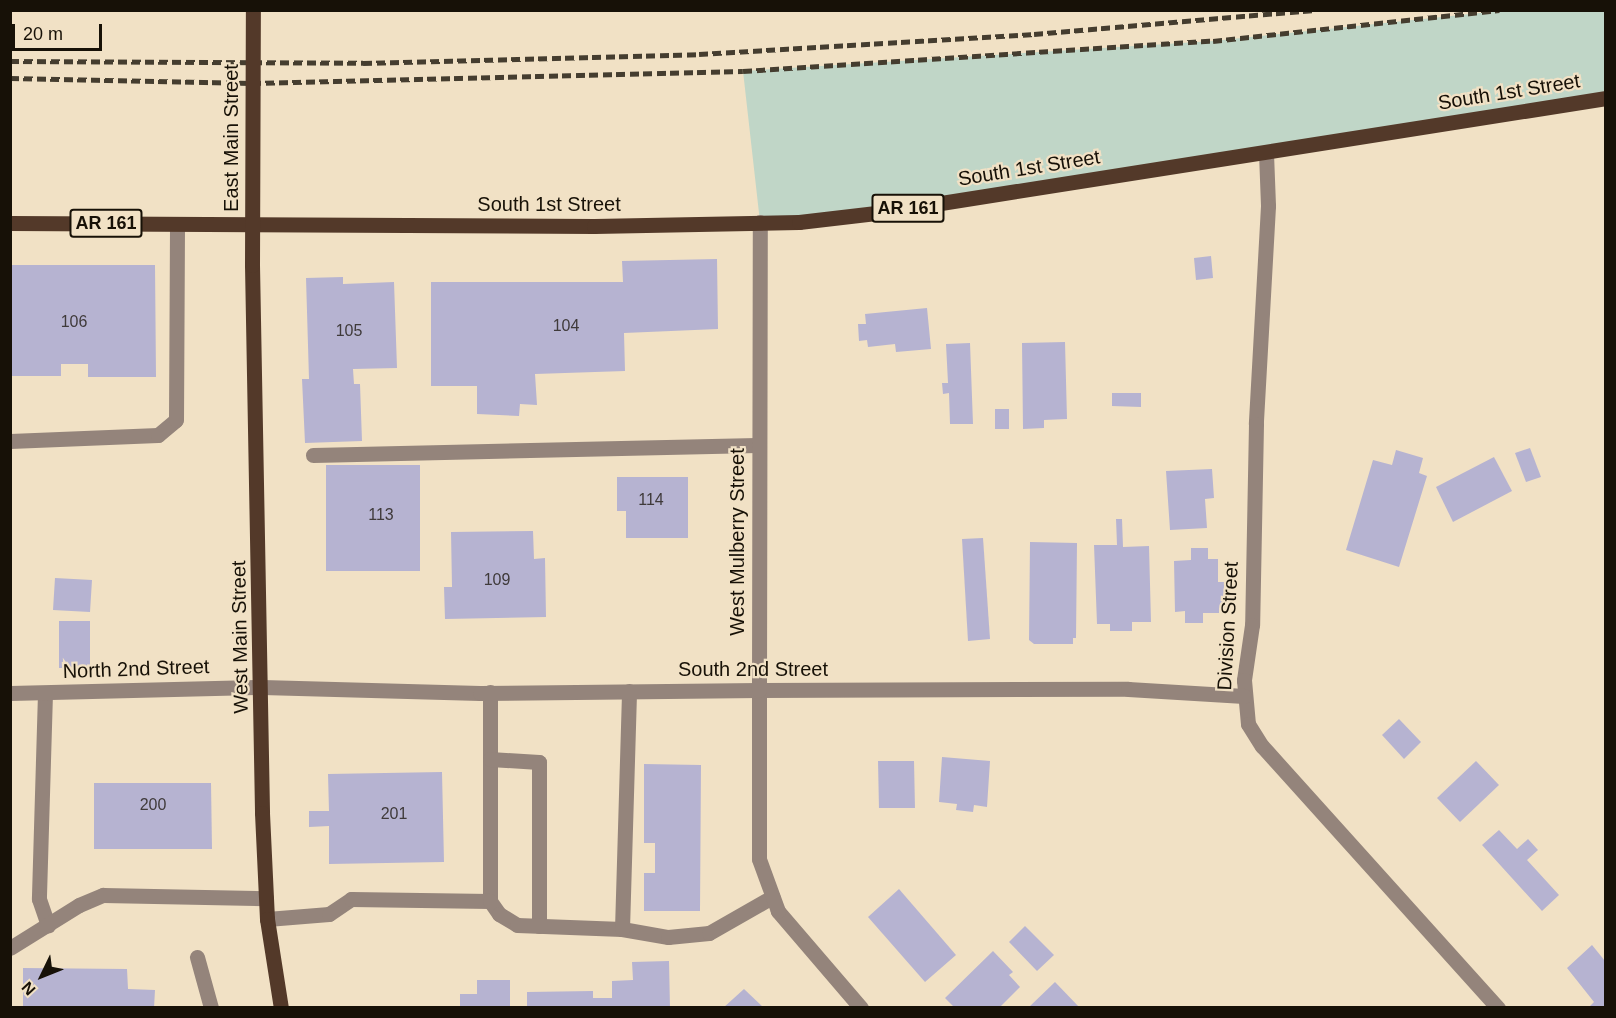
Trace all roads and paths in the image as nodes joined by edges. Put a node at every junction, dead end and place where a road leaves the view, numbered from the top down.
1 (253, 10) edge
2 (1605, 98) edge
3 (1266, 153) junction
4 (10, 222) edge
5 (760, 222) junction
6 (177, 224) junction
7 (252, 265) joint
8 (10, 441) edge
9 (757, 445) junction
10 (313, 455) dead end
11 (262, 687) junction
12 (759, 690) junction
13 (629, 691) junction
14 (490, 692) junction
15 (10, 693) edge
16 (45, 693) junction
17 (1244, 696) junction
18 (490, 759) junction
19 (772, 897) junction
20 (266, 898) junction
21 (490, 901) junction
22 (267, 919) junction
23 (48, 925) junction
24 (539, 926) junction
25 (622, 929) junction
26 (10, 948) edge
27 (197, 957) dead end
28 (211, 1008) edge
29 (281, 1008) edge
30 (861, 1008) edge
31 (1498, 1008) edge

1 - 7 main road, East Main Street, bridge
2 - 3 main road, South 1st Street / AR 161
3 - 5 main road, South 1st Street / AR 161
3 - 17 street, Division Street
4 - 6 main road, AR 161
5 - 6 main road, South 1st Street / AR 161
5 - 9 street, West Mulberry Street
6 - 8 street
7 - 11 main road, West Main Street
9 - 10 street
9 - 12 street, West Mulberry Street
11 - 14 street, South 2nd Street
11 - 16 street, North 2nd Street
11 - 20 main road, West Main Street
12 - 13 street, South 2nd Street
12 - 17 street, South 2nd Street
12 - 19 street, West Mulberry Street
13 - 14 street, South 2nd Street
13 - 25 street
14 - 18 street
15 - 16 street, North 2nd Street
16 - 23 street
17 - 31 street, Division Street
18 - 21 street
18 - 24 street
19 - 25 street
19 - 30 street, West Mulberry Street
20 - 22 main road, West Main Street
20 - 23 street
21 - 22 street
21 - 24 street
22 - 29 main road, West Main Street
23 - 26 street
24 - 25 street
27 - 28 street

